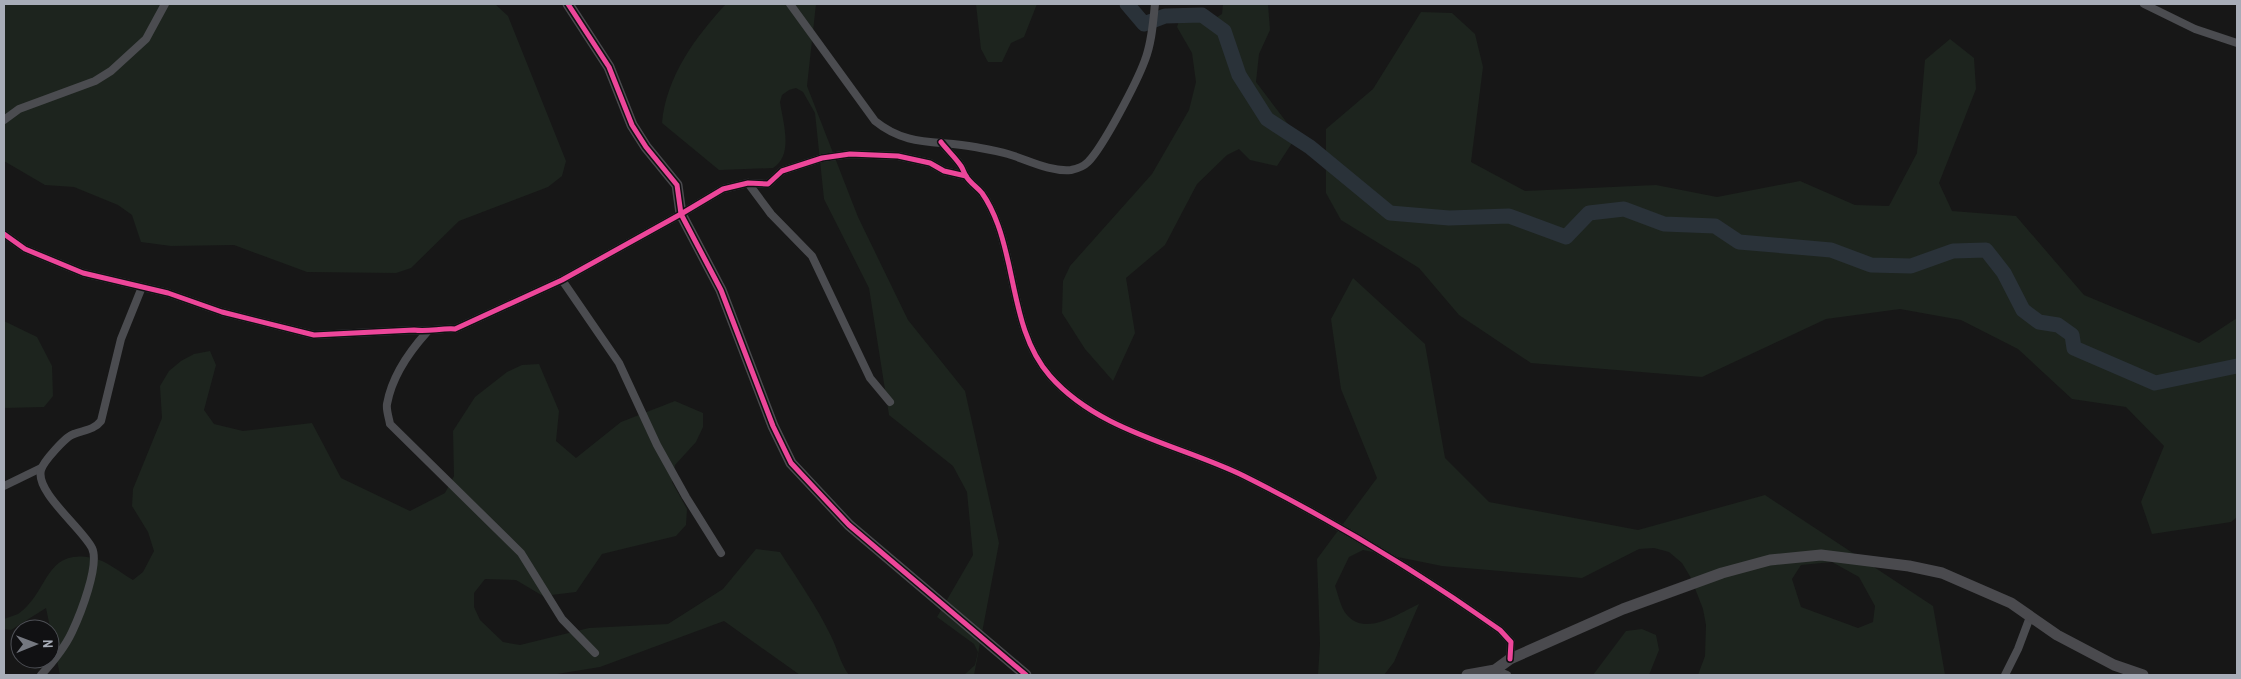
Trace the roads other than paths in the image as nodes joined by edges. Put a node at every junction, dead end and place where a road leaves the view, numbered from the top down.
1 (165, 4) edge
2 (568, 4) edge
3 (790, 4) edge
4 (1155, 4) edge
5 (2144, 4) edge
6 (2237, 44) edge
7 (4, 120) edge
8 (941, 142) junction
9 (966, 176) junction
10 (748, 183) junction
11 (682, 214) junction
12 (4, 234) edge
13 (562, 280) junction
14 (142, 287) junction
15 (427, 332) junction
16 (890, 402) dead end
17 (41, 468) junction
18 (4, 486) edge
19 (720, 553) dead end
20 (2030, 617) junction
21 (594, 653) dead end
22 (1510, 659) junction
23 (1495, 670) junction
24 (41, 675) edge
25 (1026, 675) edge
26 (1467, 675) edge
27 (1506, 675) edge
28 (2006, 675) edge
29 (2143, 675) edge

1 - 7 street
2 - 11 street
3 - 8 street
4 - 8 street
5 - 6 street
8 - 9 street
9 - 10 street
9 - 22 street
10 - 11 street
10 - 16 street
11 - 13 street
11 - 25 street
12 - 14 street
13 - 15 street
13 - 19 street
14 - 15 street
14 - 17 street
15 - 21 street
17 - 18 street
17 - 24 street
20 - 22 street
20 - 28 street
20 - 29 street
22 - 23 street
23 - 26 street
23 - 27 street

